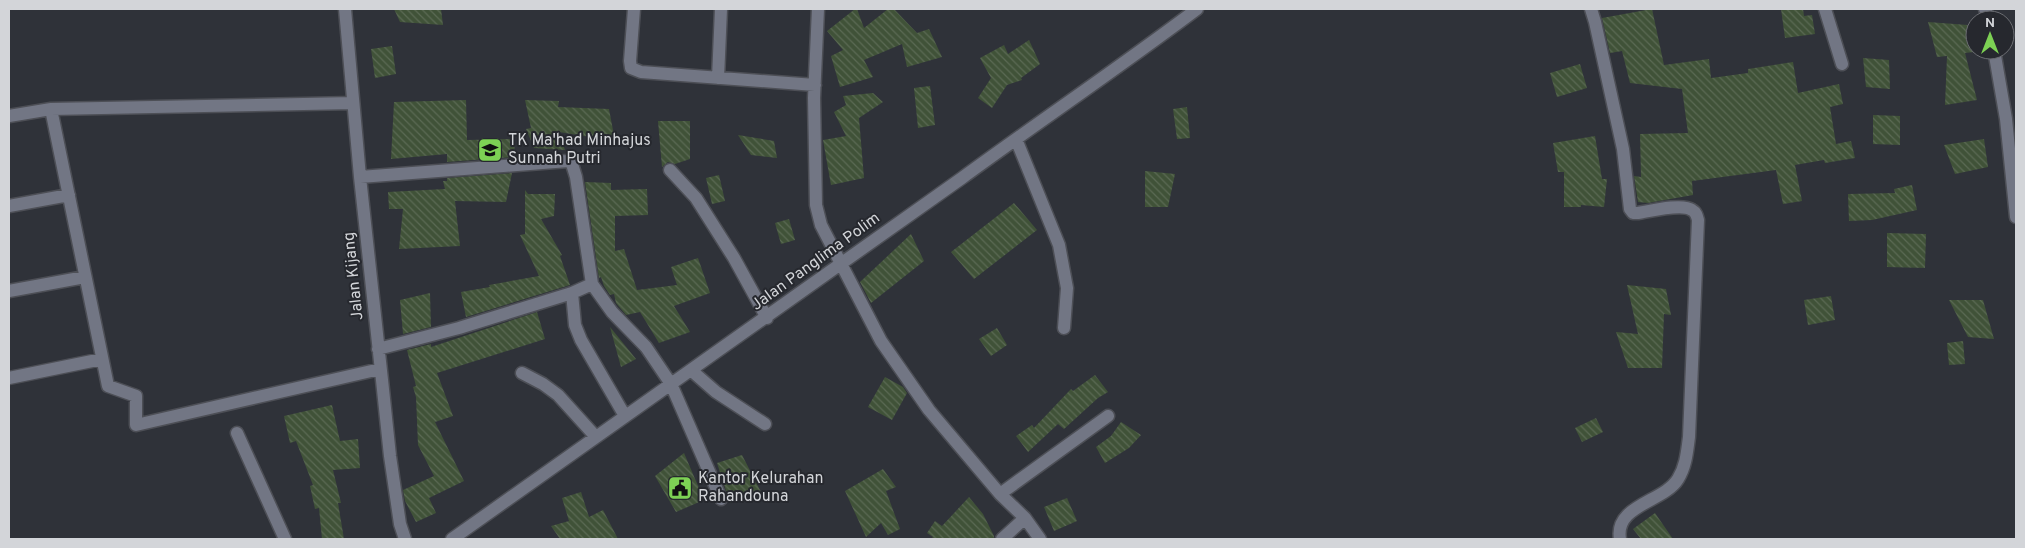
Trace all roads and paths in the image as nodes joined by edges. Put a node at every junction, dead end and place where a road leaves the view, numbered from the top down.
1 (345, 9) edge
2 (634, 9) edge
3 (721, 9) edge
4 (818, 9) edge
5 (1197, 9) edge
6 (1591, 9) edge
7 (1825, 9) edge
8 (1996, 60) edge
9 (1842, 64) dead end
10 (718, 78) junction
11 (815, 84) junction
12 (353, 103) junction
13 (51, 109) junction
14 (9, 116) edge
15 (1016, 139) junction
16 (670, 170) dead end
17 (360, 177) junction
18 (69, 195) junction
19 (9, 206) edge
20 (2016, 217) edge
21 (841, 264) junction
22 (85, 277) junction
23 (592, 284) junction
24 (9, 291) edge
25 (572, 293) junction
26 (767, 318) junction
27 (1064, 328) dead end
28 (378, 349) junction
29 (102, 359) junction
30 (380, 369) junction
31 (692, 371) junction
32 (522, 374) dead end
33 (9, 378) edge
34 (671, 384) junction
35 (625, 416) junction
36 (1108, 416) dead end
37 (765, 424) dead end
38 (237, 432) dead end
39 (596, 438) junction
40 (1000, 494) junction
41 (721, 499) dead end
42 (1025, 518) junction
43 (285, 539) edge
44 (404, 539) edge
45 (452, 539) edge
46 (1002, 539) edge
47 (1040, 539) edge
48 (1620, 539) edge

1 - 12 street, Jalan Kijang
2 - 10 street
3 - 10 street
4 - 11 street
5 - 15 street, Jalan Panglima Polim
6 - 48 street
7 - 9 street
8 - 20 street
10 - 11 street
11 - 21 street
12 - 13 street
12 - 17 street, Jalan Kijang
13 - 14 street
13 - 18 street
15 - 21 street, Jalan Panglima Polim
15 - 27 street
16 - 26 street
17 - 23 street
17 - 28 street, Jalan Kijang
18 - 19 street
18 - 22 street
21 - 26 street, Jalan Panglima Polim
21 - 40 street
22 - 24 street
22 - 29 street
23 - 25 street
23 - 34 street
25 - 28 street
25 - 35 street
26 - 31 street, Jalan Panglima Polim
28 - 30 street, Jalan Kijang
29 - 30 street
29 - 33 street
30 - 44 street, Jalan Kijang
31 - 34 street, Jalan Panglima Polim
31 - 37 street
32 - 39 street
34 - 35 street, Jalan Panglima Polim
34 - 41 street
35 - 39 street, Jalan Panglima Polim
36 - 40 street
38 - 43 street
39 - 45 street, Jalan Panglima Polim
40 - 42 street
42 - 46 street
42 - 47 street

